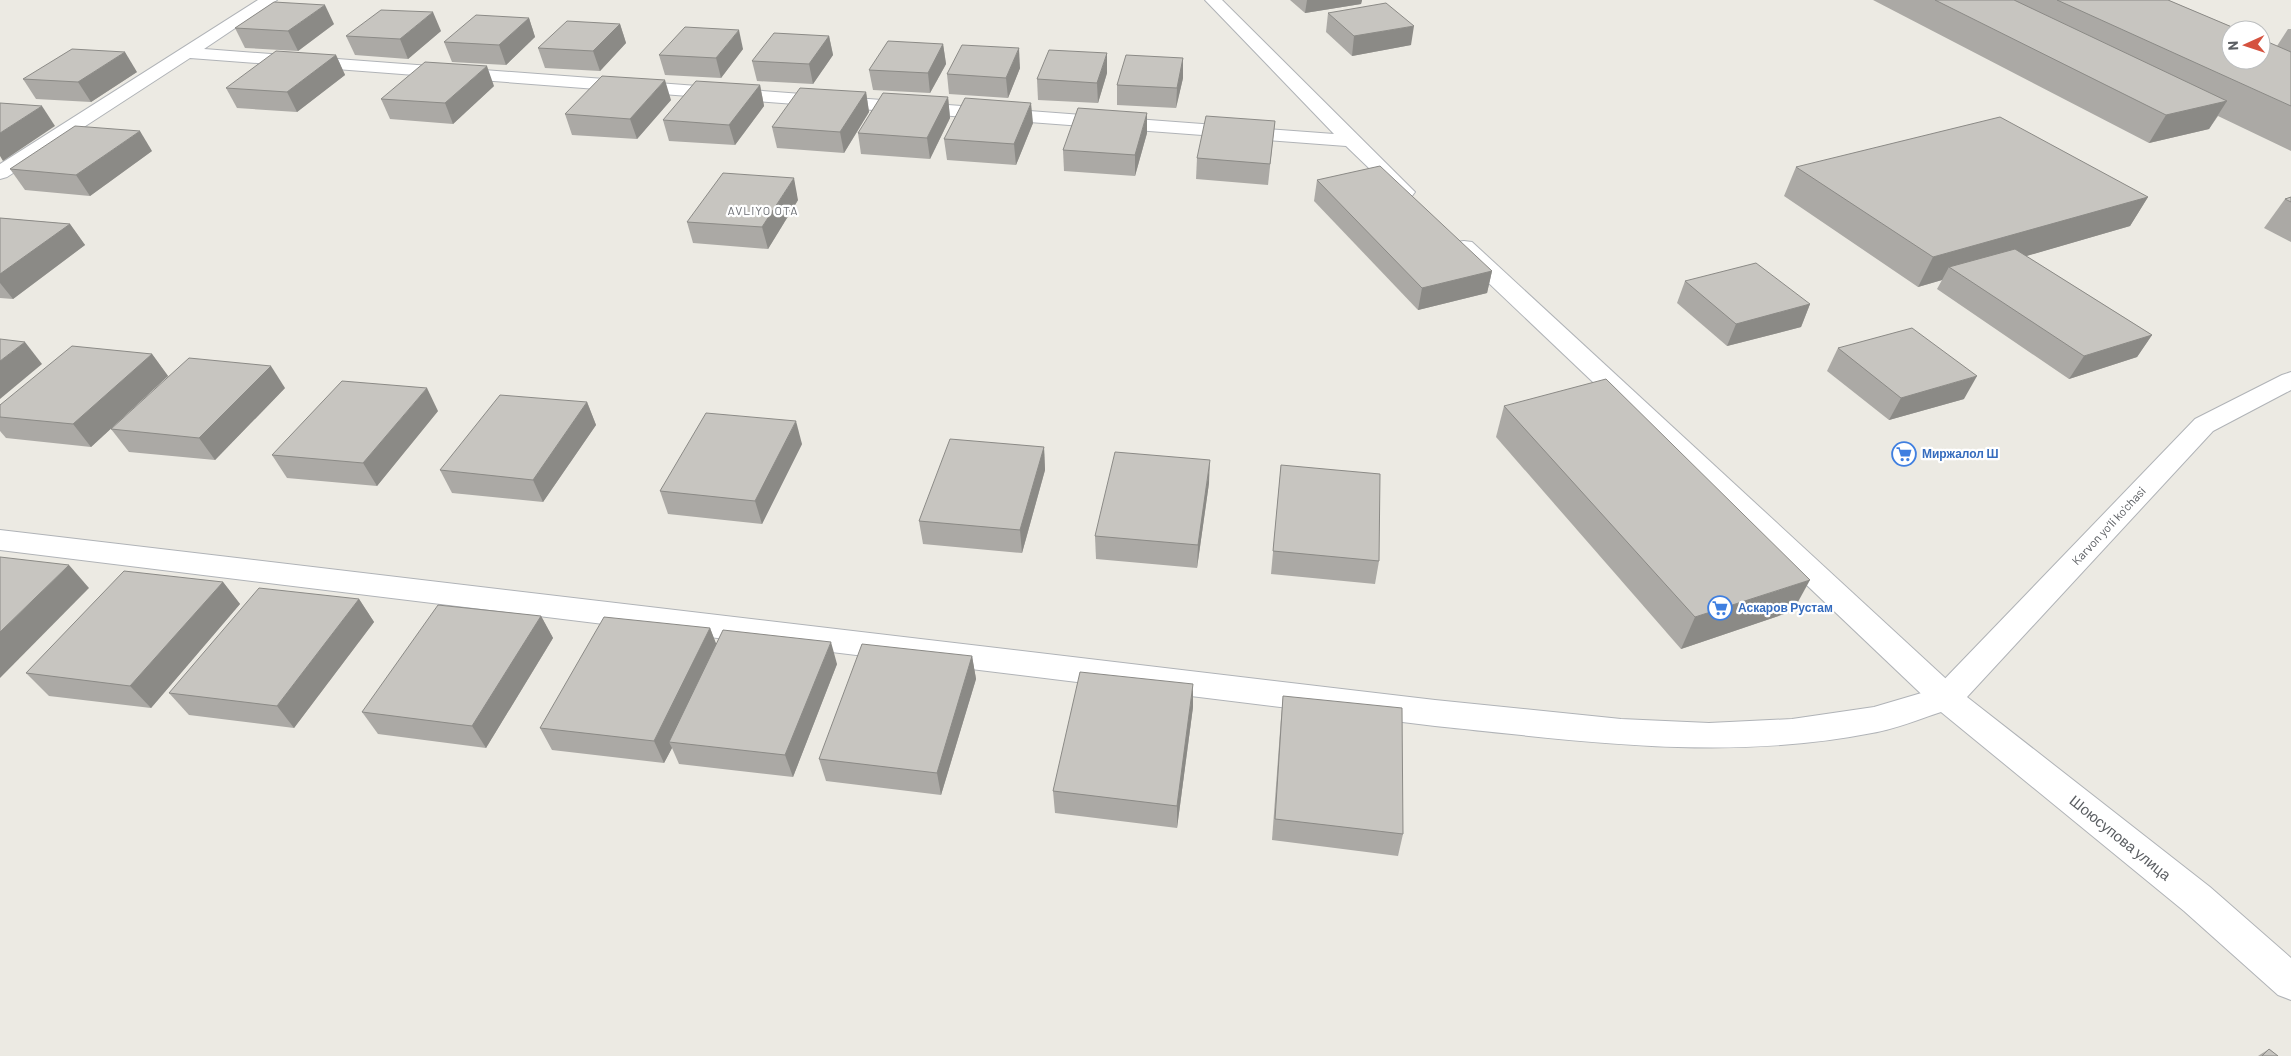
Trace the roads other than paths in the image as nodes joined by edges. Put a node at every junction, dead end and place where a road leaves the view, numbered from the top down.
1 (269, 0) edge
2 (1213, 0) edge
3 (188, 53) junction
4 (1351, 141) junction
5 (0, 173) edge
6 (1423, 209) edge
7 (1445, 230) edge
8 (2291, 380) edge
9 (0, 540) edge
10 (1946, 698) junction
11 (2291, 982) edge

1 - 3 street
2 - 4 street
3 - 4 street
3 - 5 street
4 - 6 street
7 - 10 street, Шоюсупова улица
8 - 10 street, Karvon yo‘li ko'chasi
9 - 10 street
10 - 11 street, Шоюсупова улица

